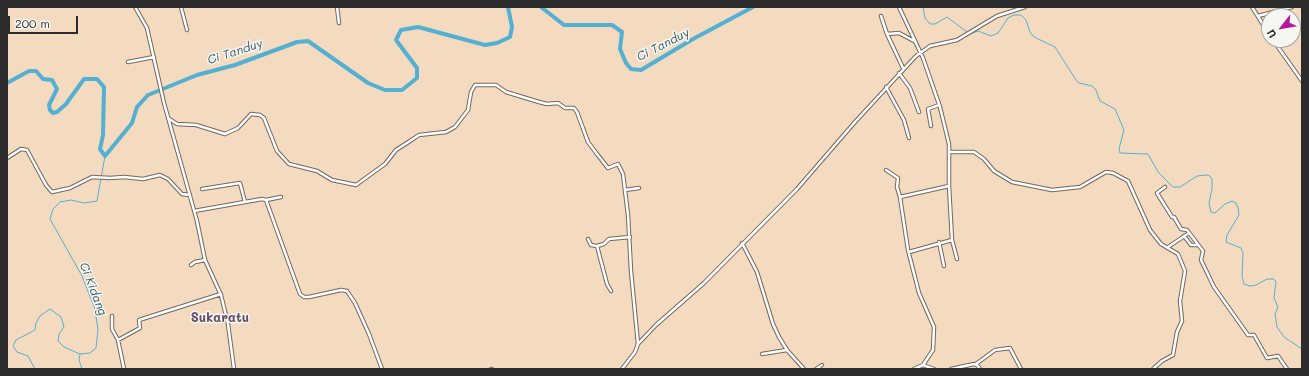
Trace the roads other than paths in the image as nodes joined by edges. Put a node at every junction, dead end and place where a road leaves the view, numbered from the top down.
1 (136, 7) edge
2 (181, 7) edge
3 (337, 7) edge
4 (899, 7) edge
5 (1025, 7) edge
6 (1252, 7) edge
7 (1292, 7) edge
8 (881, 16) dead end
9 (1258, 16) junction
10 (1261, 21) edge
11 (339, 23) dead end
12 (187, 30) dead end
13 (887, 34) junction
14 (915, 41) junction
15 (1279, 48) edge
16 (920, 52) junction
17 (154, 57) junction
18 (128, 62) dead end
19 (904, 68) junction
20 (899, 73) junction
21 (1302, 81) edge
22 (886, 87) junction
23 (939, 105) junction
24 (919, 112) dead end
25 (168, 118) junction
26 (931, 126) dead end
27 (909, 138) dead end
28 (950, 152) junction
29 (7, 158) edge
30 (886, 170) dead end
31 (949, 186) junction
32 (1165, 187) dead end
33 (639, 188) dead end
34 (202, 189) dead end
35 (625, 190) junction
36 (190, 195) junction
37 (900, 196) junction
38 (282, 197) dead end
39 (266, 200) junction
40 (245, 202) junction
41 (194, 211) junction
42 (1189, 233) junction
43 (1184, 236) junction
44 (630, 237) junction
45 (588, 239) dead end
46 (952, 240) junction
47 (939, 242) junction
48 (742, 243) junction
49 (1199, 245) junction
50 (597, 246) junction
51 (1168, 247) junction
52 (909, 252) junction
53 (957, 259) dead end
54 (205, 260) junction
55 (191, 265) dead end
56 (944, 266) dead end
57 (611, 291) dead end
58 (221, 294) junction
59 (112, 316) dead end
60 (118, 340) junction
61 (638, 344) junction
62 (787, 350) junction
63 (762, 354) dead end
64 (976, 364) junction
65 (822, 365) dead end
66 (923, 365) junction
67 (124, 369) edge
68 (234, 369) edge
69 (382, 369) edge
70 (622, 369) edge
71 (804, 369) edge
72 (816, 369) edge
73 (914, 369) edge
74 (934, 369) edge
75 (951, 369) edge
76 (980, 369) edge
77 (1021, 369) edge
78 (1153, 369) edge
79 (1287, 369) edge

1 - 17 street
2 - 12 street
3 - 11 street
4 - 14 street
5 - 16 street
6 - 9 street
7 - 9 street
8 - 13 street
9 - 10 street
13 - 14 street
13 - 19 street
14 - 16 street
15 - 21 street
16 - 19 street
16 - 23 street
17 - 18 street
17 - 25 street
19 - 20 street
20 - 22 street
20 - 24 street
22 - 27 street
22 - 48 street
23 - 26 street
23 - 28 street
25 - 35 street
25 - 36 street
28 - 31 street
28 - 51 street
29 - 36 street
30 - 37 street
31 - 37 street
31 - 46 street
32 - 42 street
33 - 35 street
34 - 40 street
35 - 44 street
36 - 41 street
37 - 52 street
38 - 39 street
39 - 40 street
39 - 69 street
40 - 41 street
41 - 54 street
42 - 43 street
42 - 49 street
43 - 49 street
43 - 51 street
44 - 50 street
44 - 61 street
45 - 50 street
46 - 47 street
46 - 53 street
47 - 52 street
47 - 56 street
48 - 61 street
48 - 62 street
49 - 79 street
50 - 57 street
51 - 78 street
52 - 66 street
54 - 55 street
54 - 58 street
58 - 60 street
58 - 68 street
59 - 60 street
60 - 67 street
61 - 70 street
62 - 63 street
62 - 71 street
64 - 75 street
64 - 76 street
64 - 77 street
65 - 72 street
66 - 73 street
66 - 74 street

